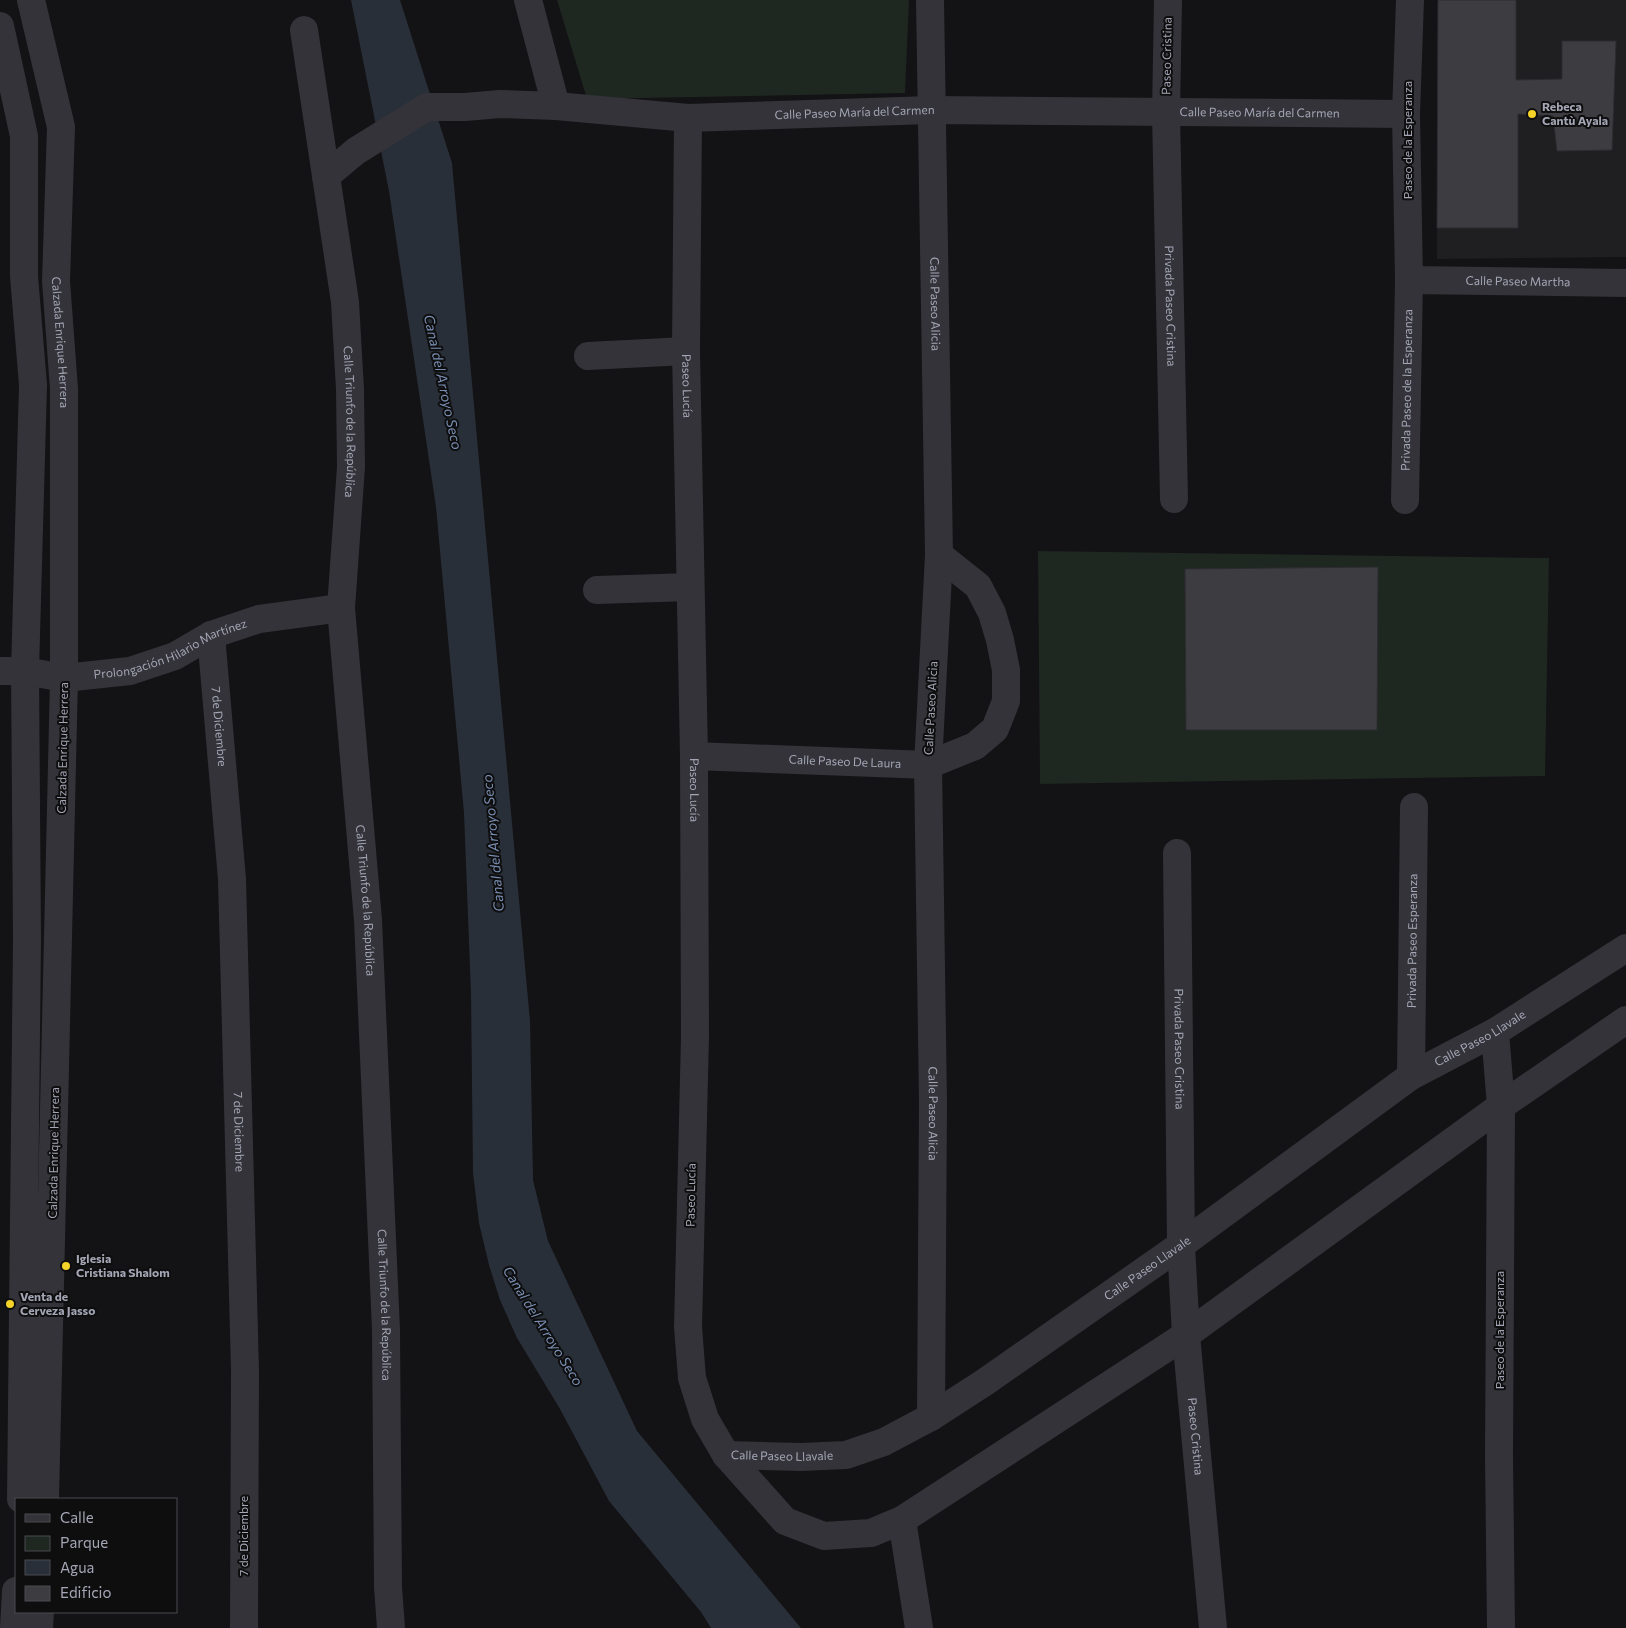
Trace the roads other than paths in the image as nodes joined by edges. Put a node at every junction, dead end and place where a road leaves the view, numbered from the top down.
1 (31, 0) edge
2 (528, 0) edge
3 (930, 0) edge
4 (1168, 0) edge
5 (1410, 0) edge
6 (0, 26) edge
7 (304, 30) dead end
8 (556, 106) junction
9 (931, 110) junction
10 (1166, 113) junction
11 (1406, 114) junction
12 (688, 118) junction
13 (12, 137) edge
14 (326, 176) junction
15 (1409, 280) junction
16 (1626, 283) edge
17 (686, 351) junction
18 (588, 356) dead end
19 (1174, 499) dead end
20 (1404, 500) dead end
21 (939, 555) junction
22 (690, 588) junction
23 (597, 590) dead end
24 (341, 608) junction
25 (211, 636) junction
26 (13, 671) edge
27 (64, 678) junction
28 (694, 756) junction
29 (928, 765) junction
30 (1414, 807) dead end
31 (1177, 853) dead end
32 (1626, 948) edge
33 (1626, 1020) edge
34 (1495, 1032) junction
35 (1411, 1076) junction
36 (1501, 1106) junction
37 (52, 1225) junction
38 (12, 1227) edge
39 (1181, 1245) junction
40 (1186, 1336) junction
41 (931, 1417) junction
42 (726, 1455) junction
43 (21, 1498) edge
44 (45, 1498) edge
45 (902, 1520) junction
46 (15, 1610) edge
47 (40, 1613) edge
48 (14, 1628) edge
49 (40, 1628) edge
50 (244, 1628) edge
51 (391, 1628) edge
52 (919, 1628) edge
53 (1213, 1628) edge
54 (1500, 1628) edge

1 - 27 street, Calzada Enrique Herrera
2 - 8 street
3 - 9 street, Calle Paseo Alicia
4 - 10 street, Paseo Cristina
5 - 11 street, Paseo de la Esperanza
6 - 13 street
7 - 14 street, Calle Triunfo de la República
8 - 12 street, Calle Paseo María del Carmen
8 - 14 street, Calle Paseo María del Carmen
9 - 10 street, Calle Paseo María del Carmen
9 - 12 street, Calle Paseo María del Carmen
9 - 21 street, Calle Paseo Alicia
10 - 11 street, Calle Paseo María del Carmen
10 - 19 street, Privada Paseo Cristina
11 - 15 street, Paseo de la Esperanza
12 - 17 street, Paseo Lucía
13 - 26 street
14 - 24 street, Calle Triunfo de la República
15 - 16 street, Calle Paseo Martha
15 - 20 street, Privada Paseo de la Esperanza
17 - 18 street
17 - 22 street, Paseo Lucía
21 - 29 street, Calle Paseo Alicia
21 - 29 street, Calle Paseo De Laura
22 - 23 street
22 - 28 street, Paseo Lucía
24 - 25 street, Prolongación Hilario Martínez
24 - 51 street, Calle Triunfo de la República
25 - 27 street, Prolongación Hilario Martínez
25 - 50 street, 7 de Diciembre
26 - 27 street, Prolongación Hilario Martínez
26 - 38 street
27 - 37 street, Calzada Enrique Herrera
28 - 29 street, Calle Paseo De Laura
28 - 42 street, Paseo Lucía
29 - 41 street, Calle Paseo Alicia
30 - 35 street, Privada Paseo Esperanza
31 - 39 street, Privada Paseo Cristina
32 - 34 street, Calle Paseo Llavale
33 - 36 street, Calle Paseo Llavale
34 - 35 street, Calle Paseo Llavale
34 - 36 street, Paseo de la Esperanza
35 - 39 street, Calle Paseo Llavale
36 - 40 street, Calle Paseo Llavale
36 - 54 street, Paseo de la Esperanza
37 - 38 street
37 - 44 street, Calzada Enrique Herrera
38 - 43 street
39 - 40 street, Paseo Cristina
39 - 41 street, Calle Paseo Llavale
40 - 45 street, Calle Paseo Llavale
40 - 53 street, Paseo Cristina
41 - 42 street, Calle Paseo Llavale
42 - 45 street, Calle Paseo Llavale
45 - 52 street
46 - 48 street
47 - 49 street

